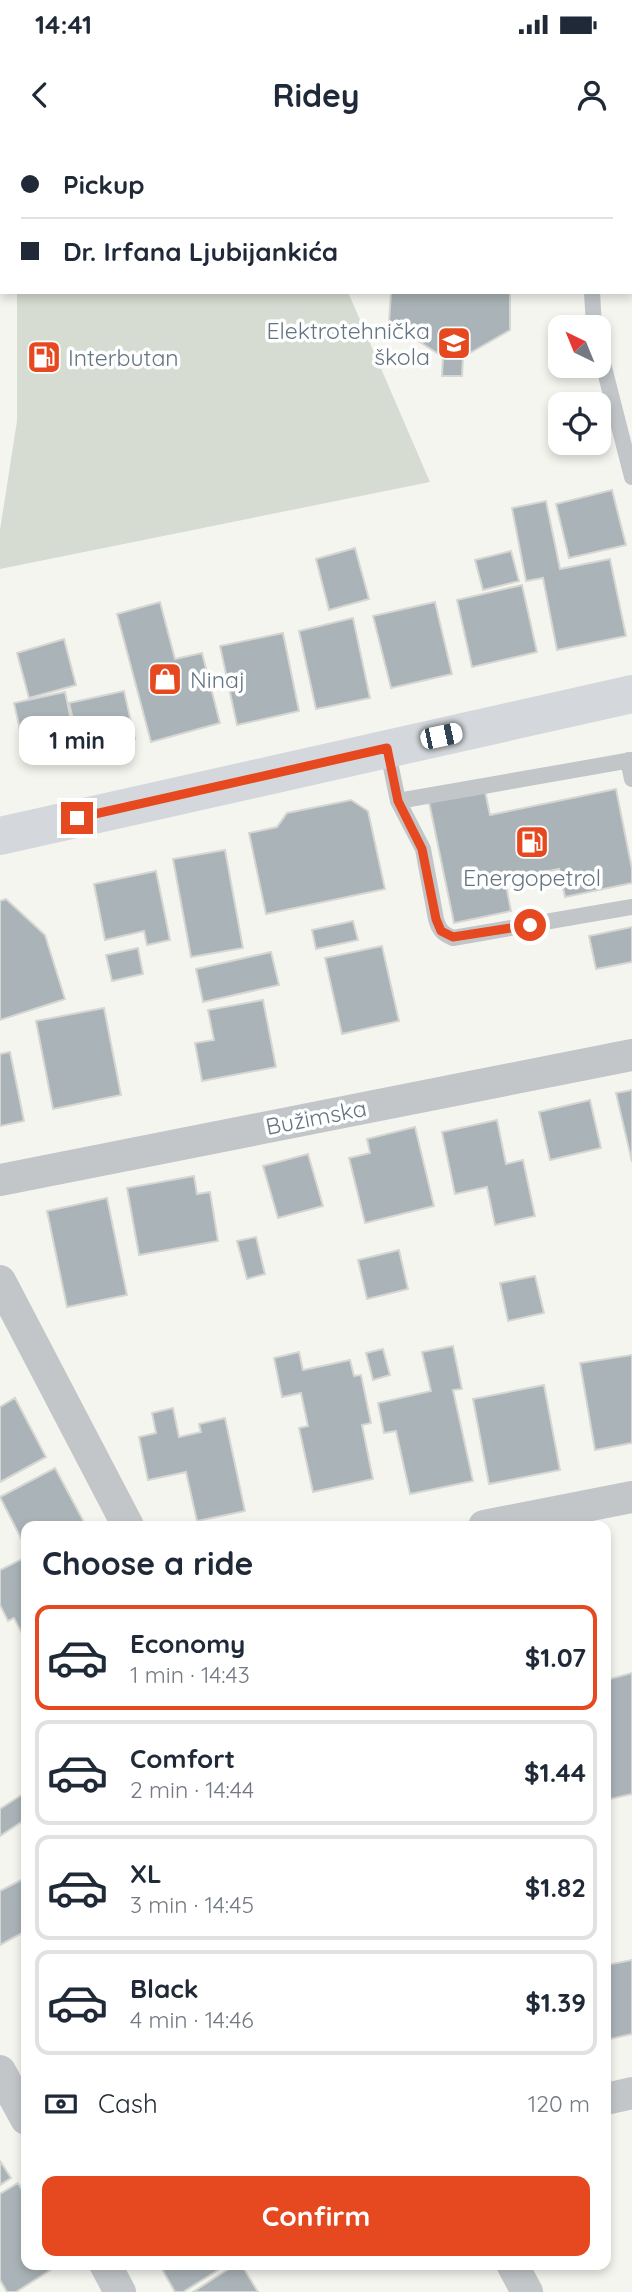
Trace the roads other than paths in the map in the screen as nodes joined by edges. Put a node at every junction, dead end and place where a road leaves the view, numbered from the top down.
1 (592, 294) edge
2 (593, 315) edge
3 (607, 378) edge
4 (632, 477) edge
5 (632, 694) edge
6 (387, 748) junction
7 (630, 760) edge
8 (632, 779) edge
9 (398, 801) junction
10 (0, 836) edge
11 (632, 907) edge
12 (632, 1055) edge
13 (0, 1180) edge
14 (0, 1281) edge
15 (632, 1497) edge
16 (125, 1521) edge
17 (510, 1521) edge
18 (0, 2071) edge
19 (632, 2094) edge
20 (611, 2098) edge
21 (21, 2110) edge
22 (108, 2270) edge
23 (515, 2270) edge
24 (120, 2292) edge
25 (527, 2292) edge

1 - 2 lane
3 - 4 lane
5 - 6 main road
6 - 9 lane
6 - 10 main road
7 - 8 lane
7 - 9 lane
9 - 11 lane
12 - 13 street, Bužimska
14 - 16 street
15 - 17 street
18 - 21 street
19 - 20 street
22 - 24 street
23 - 25 street

